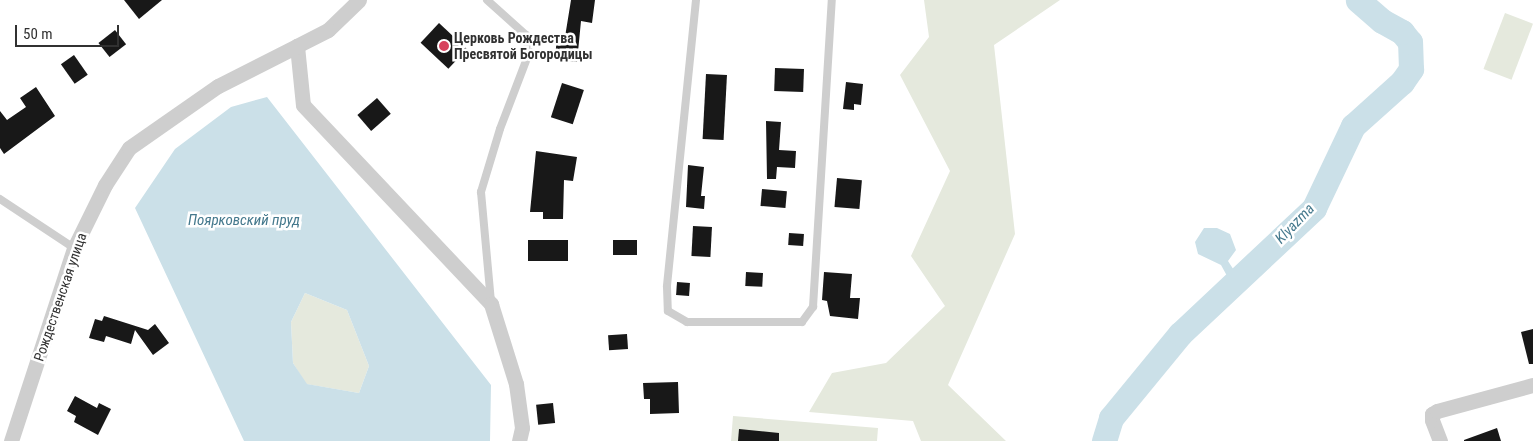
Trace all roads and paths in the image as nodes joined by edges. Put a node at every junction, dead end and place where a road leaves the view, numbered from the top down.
1 (359, 0) edge
2 (487, 0) edge
3 (696, 0) edge
4 (832, 0) edge
5 (297, 46) junction
6 (0, 199) edge
7 (74, 248) junction
8 (491, 304) junction
9 (1533, 385) edge
10 (10, 441) edge
11 (520, 441) edge
12 (1440, 441) edge

1 - 5 street, Рождественская улица
2 - 8 lane
3 - 4 lane
5 - 7 street, Рождественская улица
5 - 8 street
6 - 7 lane
7 - 10 street, Рождественская улица
8 - 11 street
9 - 12 street

